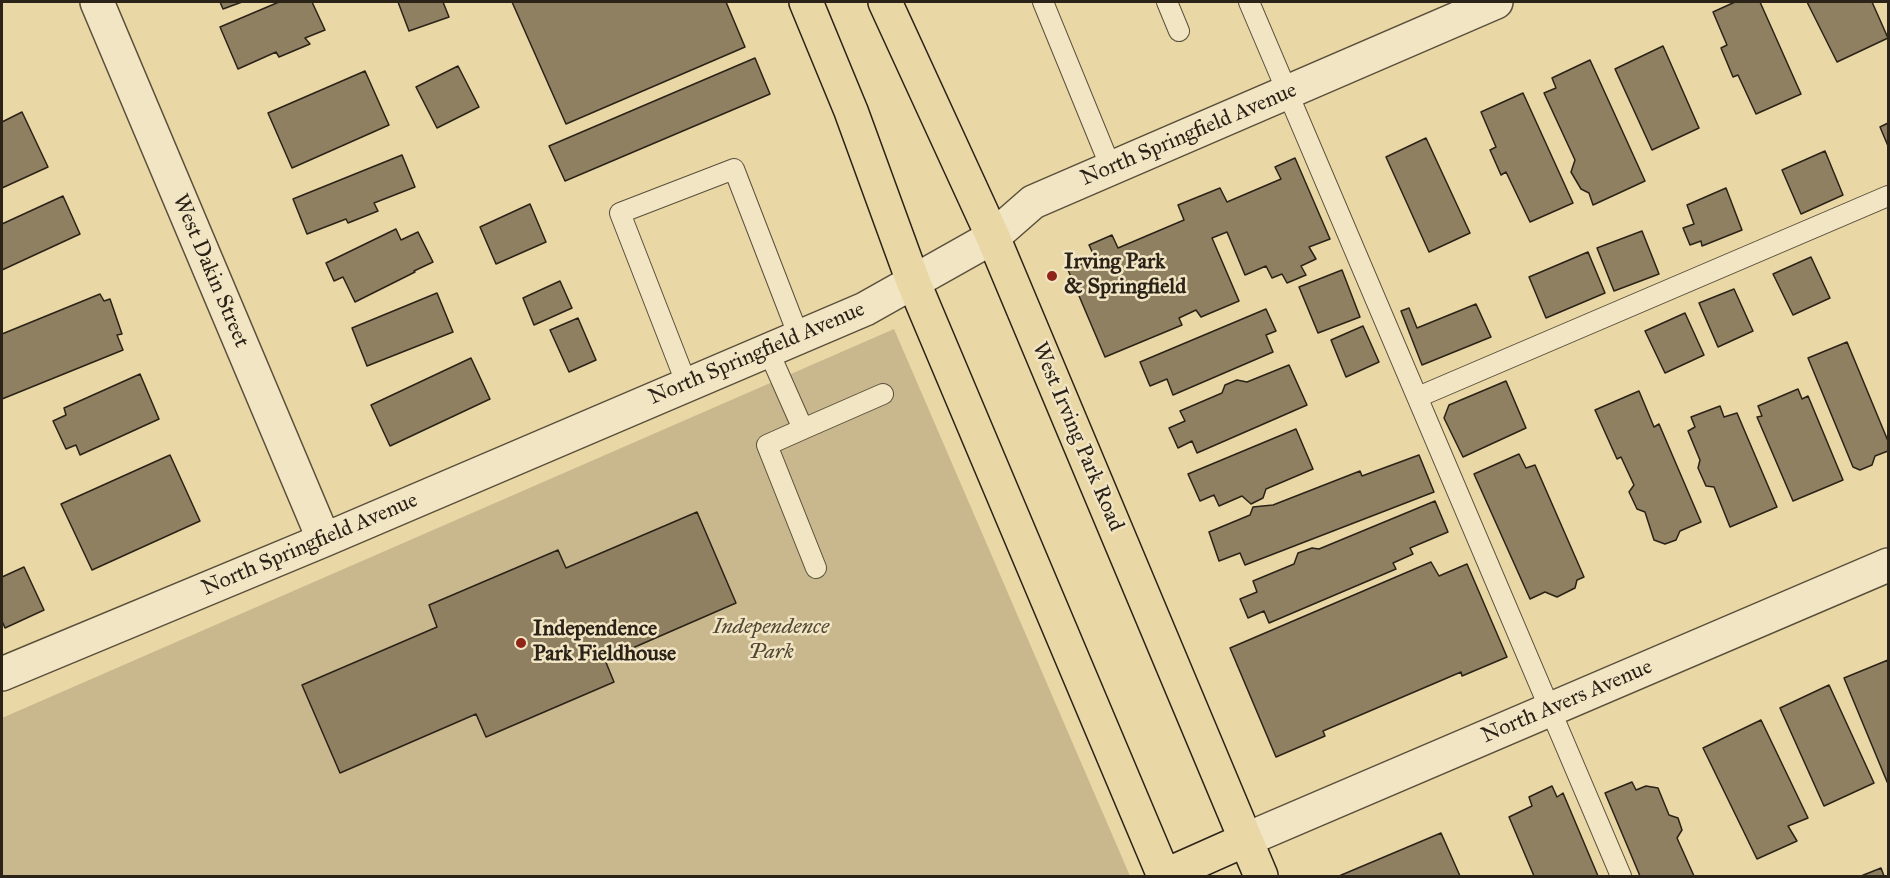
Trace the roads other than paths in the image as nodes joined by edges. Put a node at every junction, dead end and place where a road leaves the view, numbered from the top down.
1 (97, 2) edge
2 (806, 2) edge
3 (887, 2) edge
4 (1043, 2) edge
5 (1167, 2) edge
6 (1249, 2) edge
7 (1496, 2) edge
8 (1179, 31) dead end
9 (1288, 91) junction
10 (1111, 168) junction
11 (1888, 196) edge
12 (993, 237) junction
13 (913, 281) junction
14 (799, 337) junction
15 (768, 350) junction
16 (687, 385) junction
17 (883, 394) dead end
18 (1418, 397) junction
19 (803, 429) junction
20 (324, 540) junction
21 (1888, 565) edge
22 (816, 568) dead end
23 (2, 675) edge
24 (1550, 709) junction
25 (1245, 840) junction
26 (1164, 876) edge
27 (1261, 876) edge
28 (1622, 876) edge

1 - 20 street, West Dakin Street
2 - 13 main road
3 - 12 main road, West Irving Park Road
4 - 10 lane
5 - 8 lane
6 - 9 lane
7 - 9 street, North Springfield Avenue
9 - 10 street, North Springfield Avenue
9 - 18 lane
10 - 12 street, North Springfield Avenue
11 - 18 lane
12 - 13 street, North Springfield Avenue
12 - 25 main road, West Irving Park Road
13 - 14 street, North Springfield Avenue
13 - 26 main road
14 - 15 street, North Springfield Avenue
14 - 16 lane
15 - 16 street, North Springfield Avenue
15 - 19 lane
16 - 20 street, North Springfield Avenue
17 - 19 lane
18 - 24 lane
19 - 22 lane
20 - 23 street, North Springfield Avenue
21 - 24 street, North Avers Avenue
24 - 25 street, North Avers Avenue
24 - 28 lane
25 - 26 main road
25 - 27 main road, West Irving Park Road

